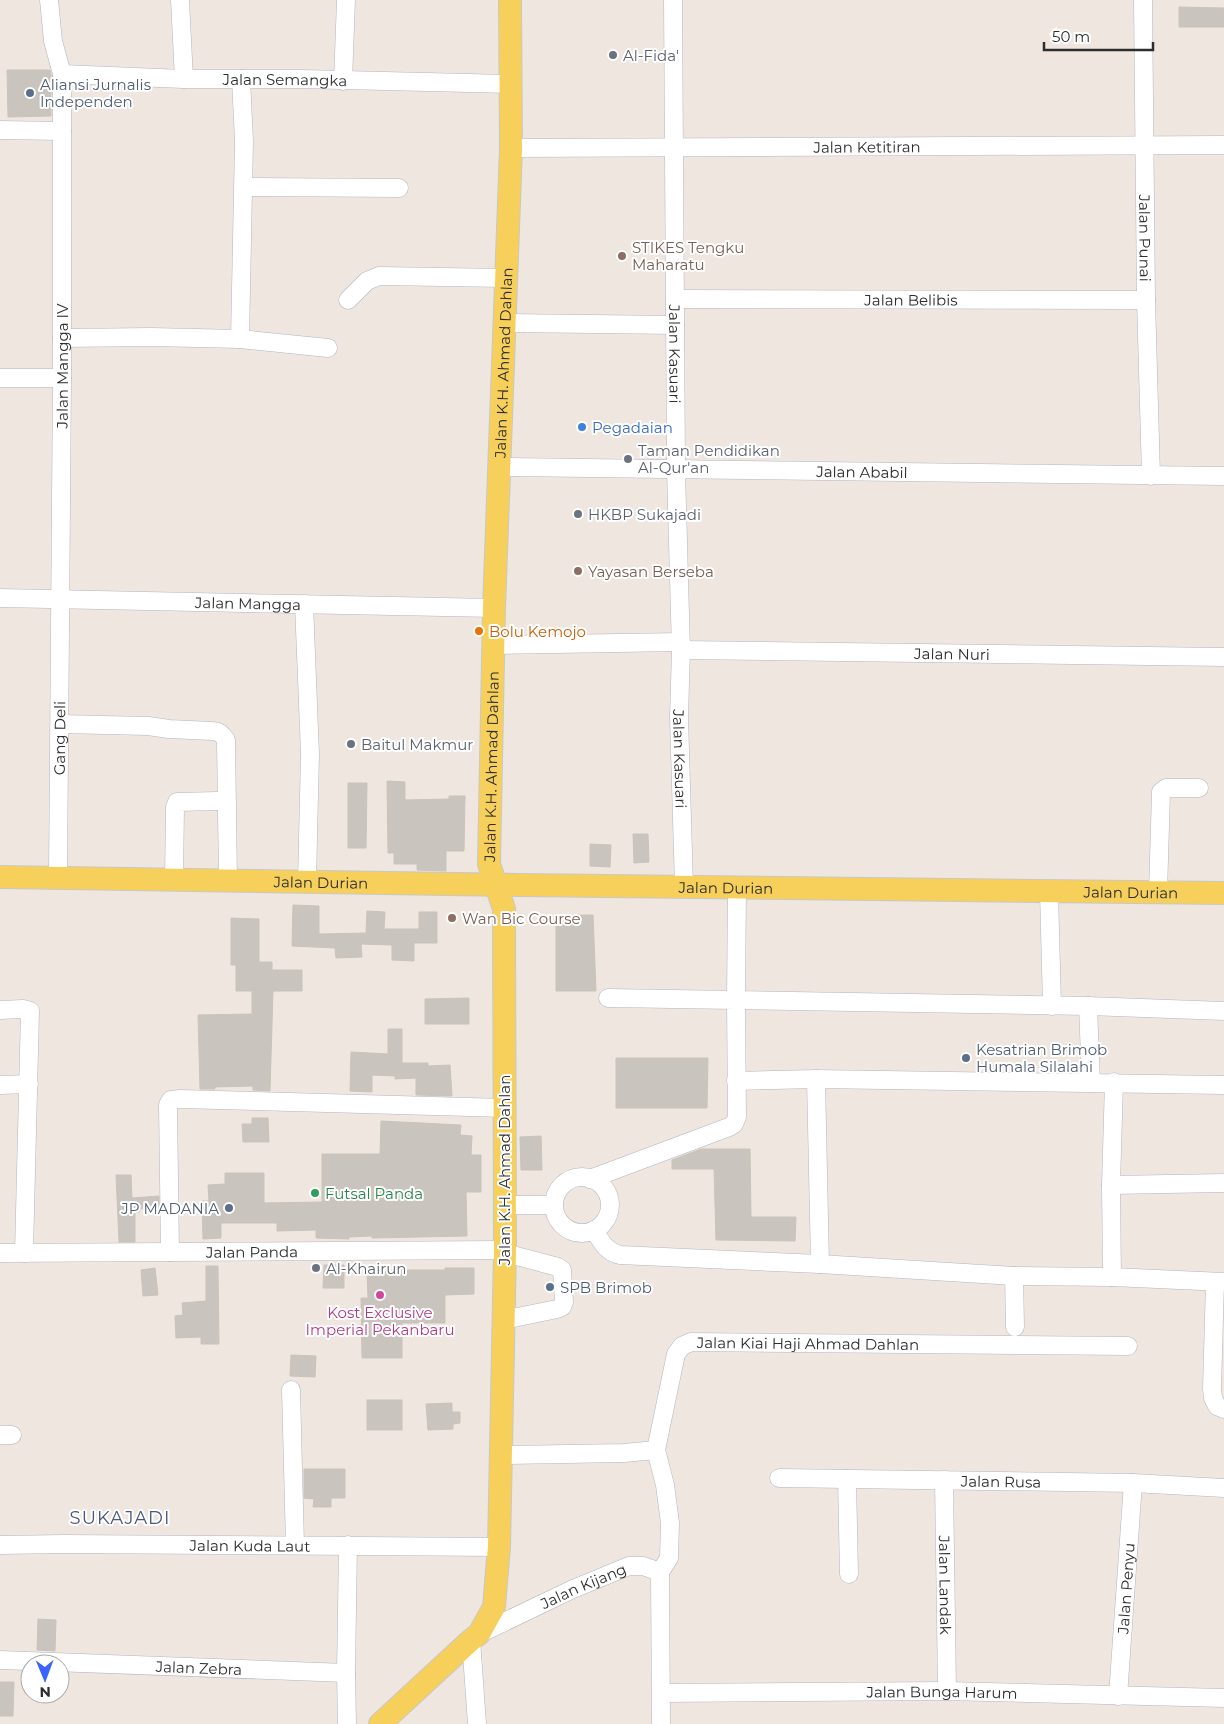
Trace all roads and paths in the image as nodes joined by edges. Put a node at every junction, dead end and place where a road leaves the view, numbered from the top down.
1 (49, 0) edge
2 (180, 0) edge
3 (346, 0) edge
4 (510, 0) edge
5 (673, 0) edge
6 (1142, 0) edge
7 (62, 74) junction
8 (184, 79) junction
9 (241, 79) junction
10 (343, 80) junction
11 (510, 84) junction
12 (0, 130) edge
13 (62, 131) junction
14 (1224, 145) edge
15 (1145, 147) junction
16 (511, 148) junction
17 (675, 148) junction
18 (244, 187) junction
19 (399, 188) dead end
20 (507, 278) junction
21 (676, 299) junction
22 (348, 300) dead end
23 (1146, 300) junction
24 (506, 323) junction
25 (675, 325) junction
26 (62, 338) junction
27 (240, 339) junction
28 (328, 348) dead end
29 (0, 378) edge
30 (62, 378) junction
31 (500, 467) junction
32 (676, 470) junction
33 (1151, 476) junction
34 (1224, 476) edge
35 (0, 598) edge
36 (60, 599) junction
37 (304, 604) junction
38 (494, 608) junction
39 (494, 645) junction
40 (681, 646) junction
41 (1224, 656) edge
42 (60, 724) junction
43 (1199, 788) dead end
44 (217, 801) dead end
45 (0, 877) edge
46 (58, 878) junction
47 (174, 880) junction
48 (228, 881) junction
49 (307, 882) junction
50 (496, 885) junction
51 (684, 887) junction
52 (737, 888) junction
53 (1049, 892) junction
54 (1158, 893) junction
55 (1224, 893) edge
56 (608, 998) dead end
57 (736, 1000) junction
58 (1052, 1006) junction
59 (1088, 1006) junction
60 (0, 1010) edge
61 (1224, 1011) edge
62 (816, 1079) junction
63 (736, 1081) junction
64 (1091, 1082) junction
65 (1114, 1082) junction
66 (29, 1084) junction
67 (0, 1085) edge
68 (1224, 1086) edge
69 (505, 1108) junction
70 (590, 1179) junction
71 (1224, 1183) edge
72 (1111, 1185) junction
73 (504, 1205) junction
74 (554, 1205) junction
75 (594, 1230) junction
76 (505, 1251) junction
77 (170, 1252) junction
78 (0, 1253) edge
79 (24, 1253) junction
80 (820, 1264) junction
81 (1014, 1276) junction
82 (1112, 1277) junction
83 (1219, 1282) edge
84 (503, 1320) junction
85 (1015, 1327) dead end
86 (1128, 1346) dead end
87 (291, 1390) dead end
88 (1224, 1409) edge
89 (656, 1450) junction
90 (501, 1455) junction
91 (779, 1478) dead end
92 (847, 1479) junction
93 (944, 1480) junction
94 (1133, 1483) junction
95 (1224, 1488) edge
96 (295, 1544) junction
97 (0, 1545) edge
98 (348, 1545) junction
99 (499, 1547) junction
100 (660, 1572) junction
101 (849, 1574) dead end
102 (475, 1637) junction
103 (0, 1660) edge
104 (346, 1672) junction
105 (947, 1691) junction
106 (661, 1693) junction
107 (1118, 1696) junction
108 (1224, 1698) edge
109 (347, 1724) edge
110 (380, 1724) edge
111 (477, 1724) edge
112 (661, 1724) edge

1 - 7 street
2 - 8 street
3 - 10 street
4 - 11 main road, Jalan K.H. Ahmad Dahlan
5 - 17 street, Jalan Kasuari
6 - 15 street, Jalan Punai
7 - 8 street, Jalan Semangka
7 - 13 street
8 - 9 street, Jalan Semangka
9 - 10 street, Jalan Semangka
9 - 18 street
10 - 11 street, Jalan Semangka
11 - 16 main road, Jalan K.H. Ahmad Dahlan
12 - 13 street
13 - 26 street, Jalan Mangga IV
14 - 15 street, Jalan Ketitiran
15 - 17 street, Jalan Ketitiran
15 - 23 street, Jalan Punai
16 - 17 street, Jalan Ketitiran
16 - 20 main road, Jalan K.H. Ahmad Dahlan
17 - 21 street, Jalan Kasuari
18 - 19 street
18 - 27 street
20 - 22 street
20 - 24 main road, Jalan K.H. Ahmad Dahlan
21 - 23 street, Jalan Belibis
21 - 25 street, Jalan Kasuari
23 - 33 street, Jalan Punai
24 - 25 street
24 - 31 main road, Jalan K.H. Ahmad Dahlan
25 - 32 street, Jalan Kasuari
26 - 27 street
26 - 30 street, Jalan Mangga IV
27 - 28 street
29 - 30 street
30 - 36 street, Jalan Mangga IV
31 - 32 street, Jalan Ababil
31 - 38 main road, Jalan K.H. Ahmad Dahlan
32 - 33 street, Jalan Ababil
32 - 40 street, Jalan Kasuari
33 - 34 street, Jalan Ababil
35 - 36 street, Jalan Mangga
36 - 37 street, Jalan Mangga
36 - 42 street, Gang Deli
37 - 38 street, Jalan Mangga
37 - 49 street
38 - 39 main road, Jalan K.H. Ahmad Dahlan
39 - 40 street, Jalan Nuri
39 - 50 main road, Jalan K.H. Ahmad Dahlan
40 - 41 street, Jalan Nuri
40 - 51 street, Jalan Kasuari
42 - 46 street, Gang Deli
42 - 48 street
43 - 54 street
44 - 47 street
45 - 46 main road, Jalan Durian
46 - 47 main road, Jalan Durian
47 - 48 main road, Jalan Durian
48 - 49 main road, Jalan Durian
49 - 50 main road, Jalan Durian
50 - 51 main road, Jalan Durian
50 - 69 main road, Jalan K.H. Ahmad Dahlan
51 - 52 main road, Jalan Durian
52 - 53 main road, Jalan Durian
52 - 57 street
53 - 54 main road, Jalan Durian
53 - 58 street
54 - 55 main road, Jalan Durian
56 - 57 street
57 - 58 street
57 - 63 street
58 - 59 street
59 - 61 street
59 - 64 street
60 - 66 street
62 - 63 street
62 - 64 street
62 - 80 street
63 - 70 street
64 - 65 street
65 - 68 street
65 - 72 street
66 - 67 street
66 - 79 street
69 - 73 main road, Jalan K.H. Ahmad Dahlan
69 - 77 street
70 - 74 street
70 - 75 street
71 - 72 street
72 - 82 street
73 - 74 street
73 - 76 main road, Jalan K.H. Ahmad Dahlan
74 - 75 street
75 - 80 street
76 - 77 street, Jalan Panda
76 - 84 main road, Jalan K.H. Ahmad Dahlan
76 - 84 street, Jalan Panda
77 - 79 street, Jalan Panda
78 - 79 street, Jalan Panda
80 - 81 street
81 - 82 street
81 - 85 street
82 - 83 street
83 - 88 street
84 - 90 main road, Jalan K.H. Ahmad Dahlan
86 - 89 street, Jalan Kiai Haji Ahmad Dahlan
87 - 96 street
89 - 90 street
89 - 100 street
90 - 99 main road, Jalan K.H. Ahmad Dahlan
91 - 92 street, Jalan Rusa
92 - 93 street, Jalan Rusa
92 - 101 street
93 - 94 street, Jalan Rusa
93 - 105 street, Jalan Landak
94 - 95 street, Jalan Rusa
94 - 107 street, Jalan Penyu
96 - 97 street, Jalan Kuda Laut
96 - 98 street, Jalan Kuda Laut
98 - 99 street, Jalan Kuda Laut
98 - 104 street
99 - 102 main road, Jalan K.H. Ahmad Dahlan
100 - 102 street, Jalan Kijang
100 - 106 street
102 - 110 main road, Jalan K.H. Ahmad Dahlan
102 - 111 street
103 - 104 street, Jalan Zebra
104 - 109 street
105 - 106 street, Jalan Bunga Harum
105 - 107 street, Jalan Bunga Harum
106 - 112 street
107 - 108 street, Jalan Bunga Harum

